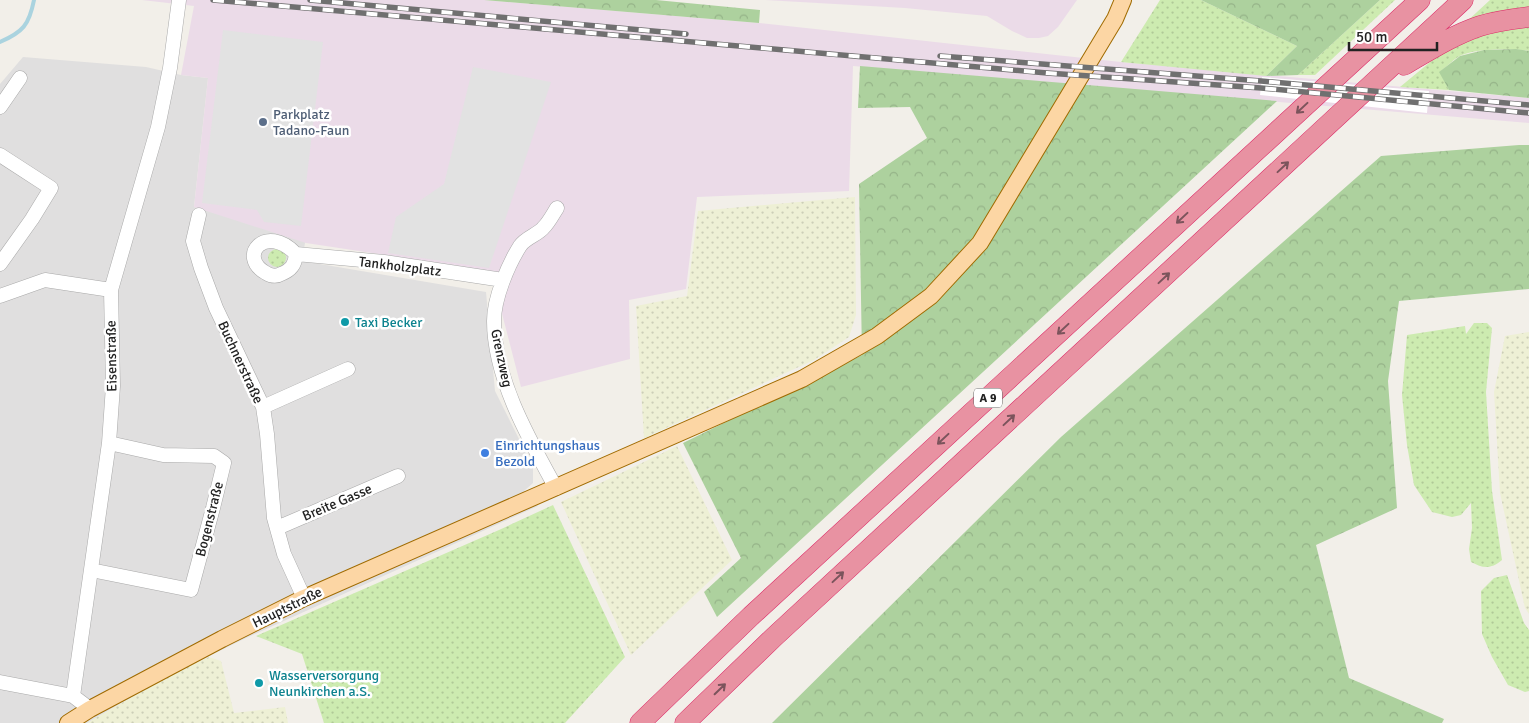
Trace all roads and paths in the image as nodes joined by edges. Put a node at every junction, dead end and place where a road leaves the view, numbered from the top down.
1 (179, 0) edge
2 (1123, 0) edge
3 (1134, 0) edge
4 (1420, 0) edge
5 (1463, 0) edge
6 (1529, 17) edge
7 (1115, 19) junction
8 (20, 78) dead end
9 (1372, 84) junction
10 (0, 107) edge
11 (0, 155) edge
12 (557, 208) dead end
13 (199, 215) dead end
14 (296, 254) dead end
15 (0, 264) edge
16 (504, 280) junction
17 (111, 290) junction
18 (0, 296) edge
19 (348, 369) dead end
20 (263, 407) junction
21 (109, 443) junction
22 (398, 476) dead end
23 (556, 488) junction
24 (277, 528) junction
25 (91, 570) junction
26 (304, 598) junction
27 (0, 682) edge
28 (73, 696) junction
29 (90, 709) junction
30 (68, 723) edge
31 (640, 723) edge
32 (686, 723) edge

1 - 17 street, Eisenstraße
2 - 7 main road
3 - 7 main road
4 -> 31 highway, A 9
5 - 9 highway, A 9
6 - 9 highway
7 - 23 main road, Hauptstraße
8 - 10 street
32 -> 9 highway, A 9
11 - 15 street
12 - 16 street, Grenzweg
13 - 20 street, Buchnerstraße
14 - 16 street, Tankholzplatz
16 - 23 street, Grenzweg
17 - 18 street
17 - 21 street, Eisenstraße
19 - 20 street
20 - 24 street, Buchnerstraße
21 - 25 street, Eisenstraße
21 - 25 street, Bogenstraße
22 - 24 street, Breite Gasse
23 - 26 main road, Hauptstraße
24 - 26 street, Buchnerstraße
25 - 28 street, Eisenstraße
26 - 29 main road, Hauptstraße
27 - 28 street
28 - 29 street
29 - 30 main road, Hauptstraße

